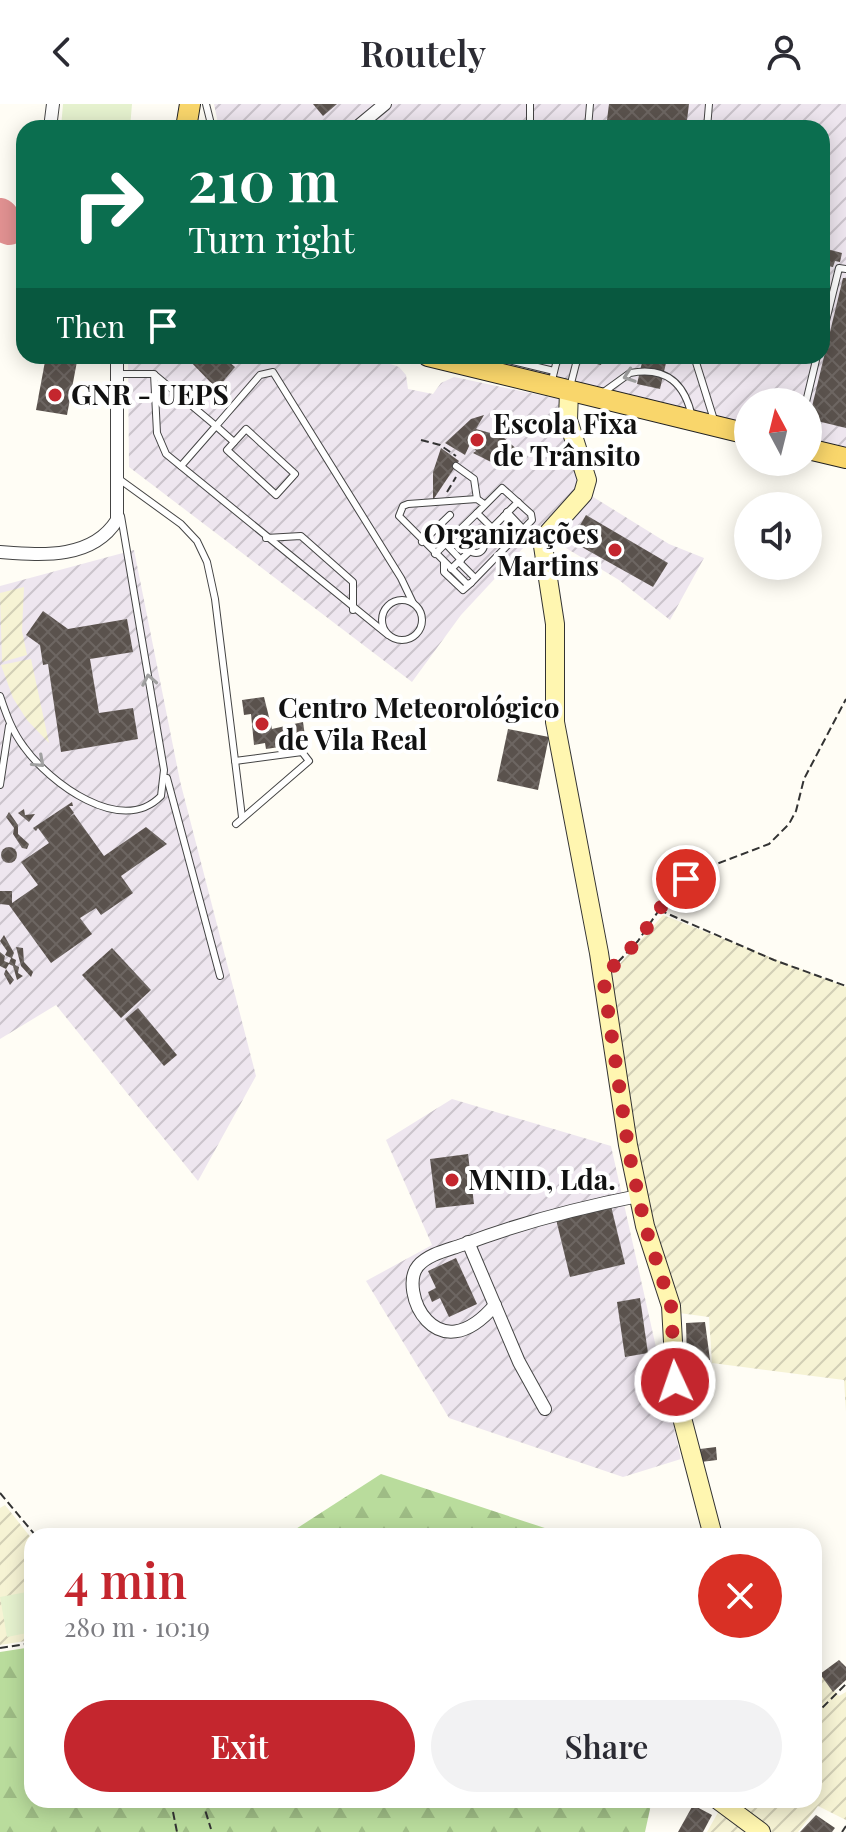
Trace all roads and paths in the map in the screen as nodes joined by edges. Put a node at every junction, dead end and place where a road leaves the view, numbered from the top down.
1 (385, 104) edge
2 (366, 120) edge
3 (846, 269) edge
4 (830, 305) edge
5 (117, 364) edge
6 (558, 364) edge
7 (572, 364) edge
8 (697, 364) edge
9 (815, 364) edge
10 (473, 365) edge
11 (117, 374) junction
12 (154, 374) junction
13 (558, 383) junction
14 (809, 388) edge
15 (598, 398) junction
16 (693, 421) junction
17 (216, 426) junction
18 (716, 426) junction
19 (734, 430) edge
20 (234, 442) junction
21 (822, 452) edge
22 (846, 458) edge
23 (181, 466) junction
24 (456, 466) dead end
25 (119, 479) junction
26 (477, 499) junction
27 (518, 502) junction
28 (484, 504) junction
29 (119, 508) junction
30 (477, 513) junction
31 (506, 514) junction
32 (450, 515) dead end
33 (532, 516) junction
34 (492, 528) junction
35 (461, 530) junction
36 (521, 530) junction
37 (266, 538) junction
38 (481, 539) junction
39 (470, 540) junction
40 (422, 542) junction
41 (446, 544) junction
42 (508, 544) junction
43 (471, 550) junction
44 (482, 550) junction
45 (0, 552) edge
46 (435, 554) junction
47 (460, 561) junction
48 (492, 561) junction
49 (444, 563) junction
50 (451, 569) junction
51 (472, 583) junction
52 (413, 603) junction
53 (353, 610) junction
54 (388, 635) junction
55 (0, 696) edge
56 (846, 699) edge
57 (9, 723) junction
58 (163, 761) junction
59 (235, 761) junction
60 (0, 785) edge
61 (242, 817) junction
62 (236, 824) dead end
63 (658, 910) junction
64 (220, 976) dead end
65 (603, 977) junction
66 (846, 986) edge
67 (638, 1196) junction
68 (468, 1242) junction
69 (495, 1305) junction
70 (545, 1409) dead end
71 (0, 1493) edge
72 (29, 1528) edge
73 (711, 1528) edge
74 (24, 1644) edge
75 (0, 1648) edge
76 (846, 1684) edge
77 (822, 1708) edge
78 (204, 1808) edge
79 (729, 1808) edge
80 (173, 1812) dead end
81 (846, 1826) edge
82 (211, 1829) dead end
83 (177, 1832) edge
84 (761, 1832) edge
85 (842, 1832) edge

1 - 2 street
3 - 4 lane
5 - 11 street
6 - 13 lane
7 - 13 lane
8 - 18 lane
9 - 14 lane
10 - 13 main road
11 - 12 lane
11 - 25 street
12 - 17 lane
12 - 23 lane
13 - 15 main road
13 - 65 street
15 - 16 main road
16 -> 15 lane
16 - 18 main road
17 - 20 lane
17 - 23 lane
17 - 52 lane
18 - 19 main road
20 - 20 lane
21 - 22 main road
23 - 37 lane
24 - 26 lane
25 - 29 street
25 - 59 lane
26 - 28 lane
26 - 40 lane
27 - 28 lane
27 - 31 lane
27 - 33 lane
28 - 30 lane
29 - 45 street
58 -> 29 lane
30 - 34 lane
30 - 35 lane
31 - 34 lane
31 - 36 lane
32 - 40 lane
33 - 36 lane
33 - 51 lane
34 - 38 lane
34 - 42 lane
35 - 39 lane
35 - 41 lane
36 - 42 lane
37 - 53 lane
37 - 53 lane
38 - 39 lane
38 - 44 lane
39 - 43 lane
40 - 46 lane
41 - 46 lane
41 - 47 lane
42 - 48 lane
43 - 44 lane
43 - 47 lane
44 - 48 lane
46 - 49 lane
47 - 50 lane
47 - 51 lane
48 - 51 lane
49 - 50 lane
49 - 51 lane
50 - 51 lane
52 - 54 lane
52 - 54 lane
53 - 54 lane
55 - 57 lane
56 - 63 path
57 -> 58 lane
57 - 60 lane
58 - 64 lane
59 - 61 lane
59 - 61 lane
61 - 62 lane
63 - 65 path
63 - 66 path
65 - 67 street
67 - 68 street
67 - 73 street
68 - 69 street
68 - 69 street
69 - 70 street
71 - 72 path
74 - 75 path
76 - 77 path
78 - 82 path
79 - 84 street
80 - 83 path
81 - 85 path

